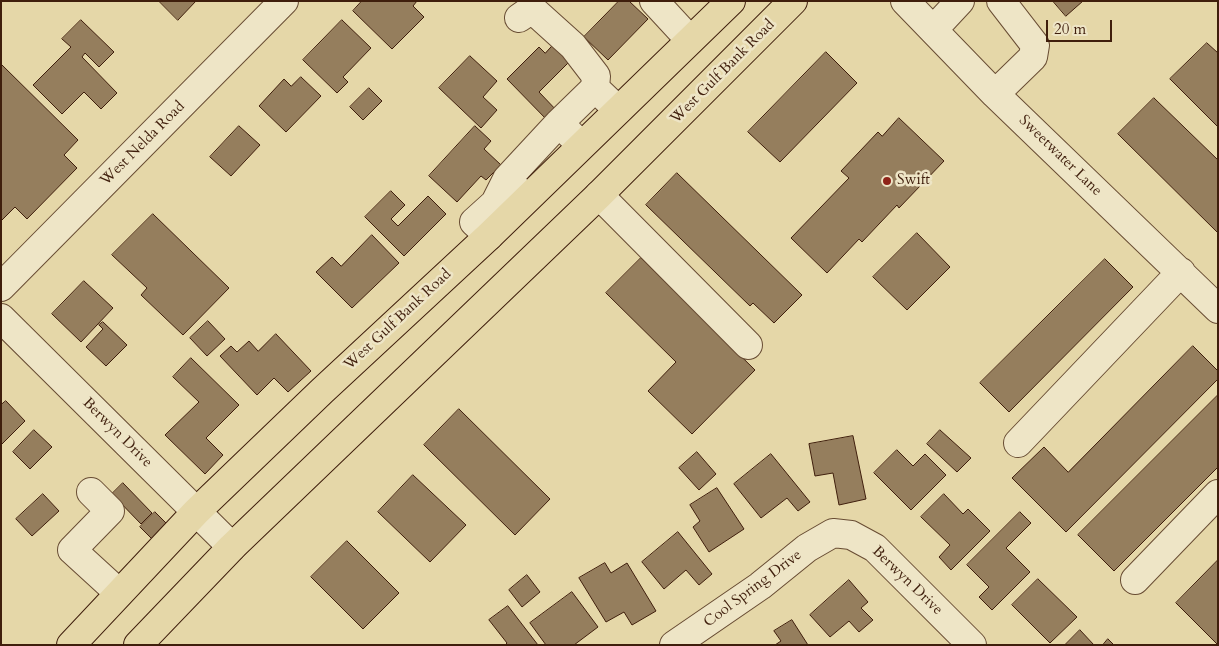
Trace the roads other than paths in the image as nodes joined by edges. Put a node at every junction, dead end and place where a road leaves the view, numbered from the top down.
1 (284, 1) edge
2 (654, 1) edge
3 (731, 1) edge
4 (793, 1) edge
5 (905, 1) edge
6 (960, 1) edge
7 (1001, 1) edge
8 (518, 18) dead end
9 (932, 30) junction
10 (690, 40) junction
11 (595, 88) junction
12 (995, 94) junction
13 (618, 110) junction
14 (559, 123) junction
15 (581, 145) junction
16 (507, 179) junction
17 (599, 195) junction
18 (526, 199) junction
19 (489, 236) junction
20 (1181, 272) junction
21 (1, 287) edge
22 (1218, 309) edge
23 (1, 318) edge
24 (748, 345) dead end
25 (1018, 443) dead end
26 (91, 492) dead end
27 (1218, 494) edge
28 (196, 512) junction
29 (833, 533) joint
30 (232, 547) junction
31 (1135, 580) dead end
32 (119, 593) junction
33 (71, 645) edge
34 (138, 645) edge
35 (674, 645) edge
36 (972, 645) edge

1 - 21 street, West Nelda Road
2 - 10 street
3 - 10 main road, West Gulf Bank Road
4 - 17 main road, West Gulf Bank Road
5 - 9 street, Sweetwater Lane
6 - 9 street
7 - 12 street
8 - 11 street
9 - 12 street, Sweetwater Lane
10 - 13 main road, West Gulf Bank Road
11 - 13 street
11 - 14 street
12 - 20 street, Sweetwater Lane
13 - 15 main road, West Gulf Bank Road
14 - 15 street
14 - 16 street
15 - 18 main road, West Gulf Bank Road
16 - 18 street
16 - 19 street
17 - 24 street
17 - 30 main road, West Gulf Bank Road
18 - 19 main road, West Gulf Bank Road
19 - 28 main road, West Gulf Bank Road
20 - 22 street, Sweetwater Lane
20 - 25 street
23 - 28 street, Berwyn Drive
26 - 32 street
27 - 31 street
28 - 30 street, Berwyn Drive
28 - 32 main road, West Gulf Bank Road
29 - 35 street, Cool Spring Drive
29 - 36 street, Berwyn Drive
30 - 34 main road, West Gulf Bank Road
32 - 33 main road, West Gulf Bank Road

